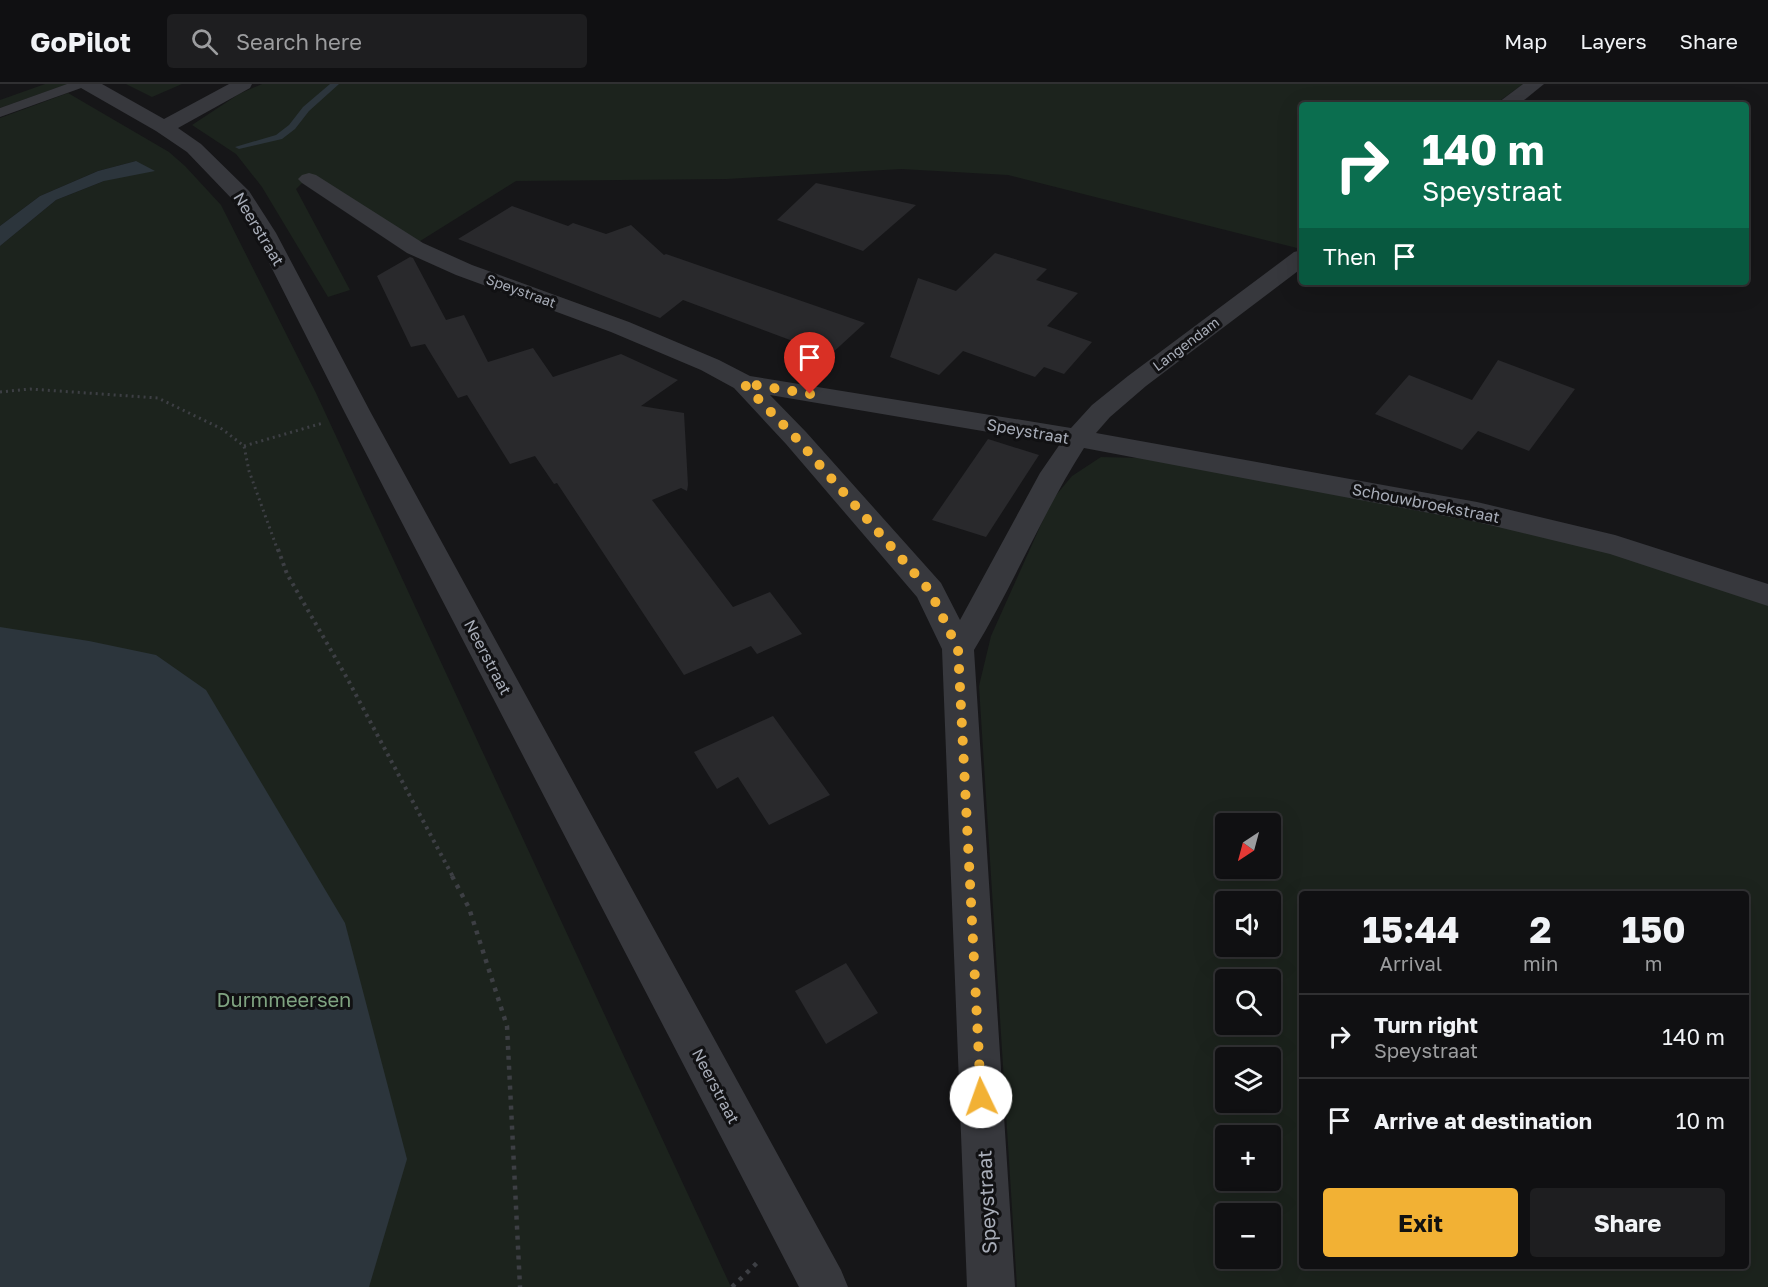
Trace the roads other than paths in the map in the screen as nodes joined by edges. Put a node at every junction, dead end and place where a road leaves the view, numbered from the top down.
1 (79, 84) edge
2 (88, 84) edge
3 (243, 84) edge
4 (1535, 84) edge
5 (1509, 102) edge
6 (0, 113) edge
7 (163, 127) junction
8 (309, 179) dead end
9 (1299, 259) edge
10 (743, 383) junction
11 (1077, 438) junction
12 (1768, 595) edge
13 (958, 649) junction
14 (824, 1287) edge
15 (992, 1287) edge

1 - 6 lane
2 - 7 street, Neerstraat
3 - 7 street
4 - 5 street
7 - 14 street, Neerstraat
8 - 10 street, Speystraat
9 - 11 street, Langendam
10 - 11 street, Speystraat
10 - 13 street, Speystraat
11 - 12 street, Schouwbroekstraat
11 - 13 street, Speystraat
13 - 15 street, Speystraat

